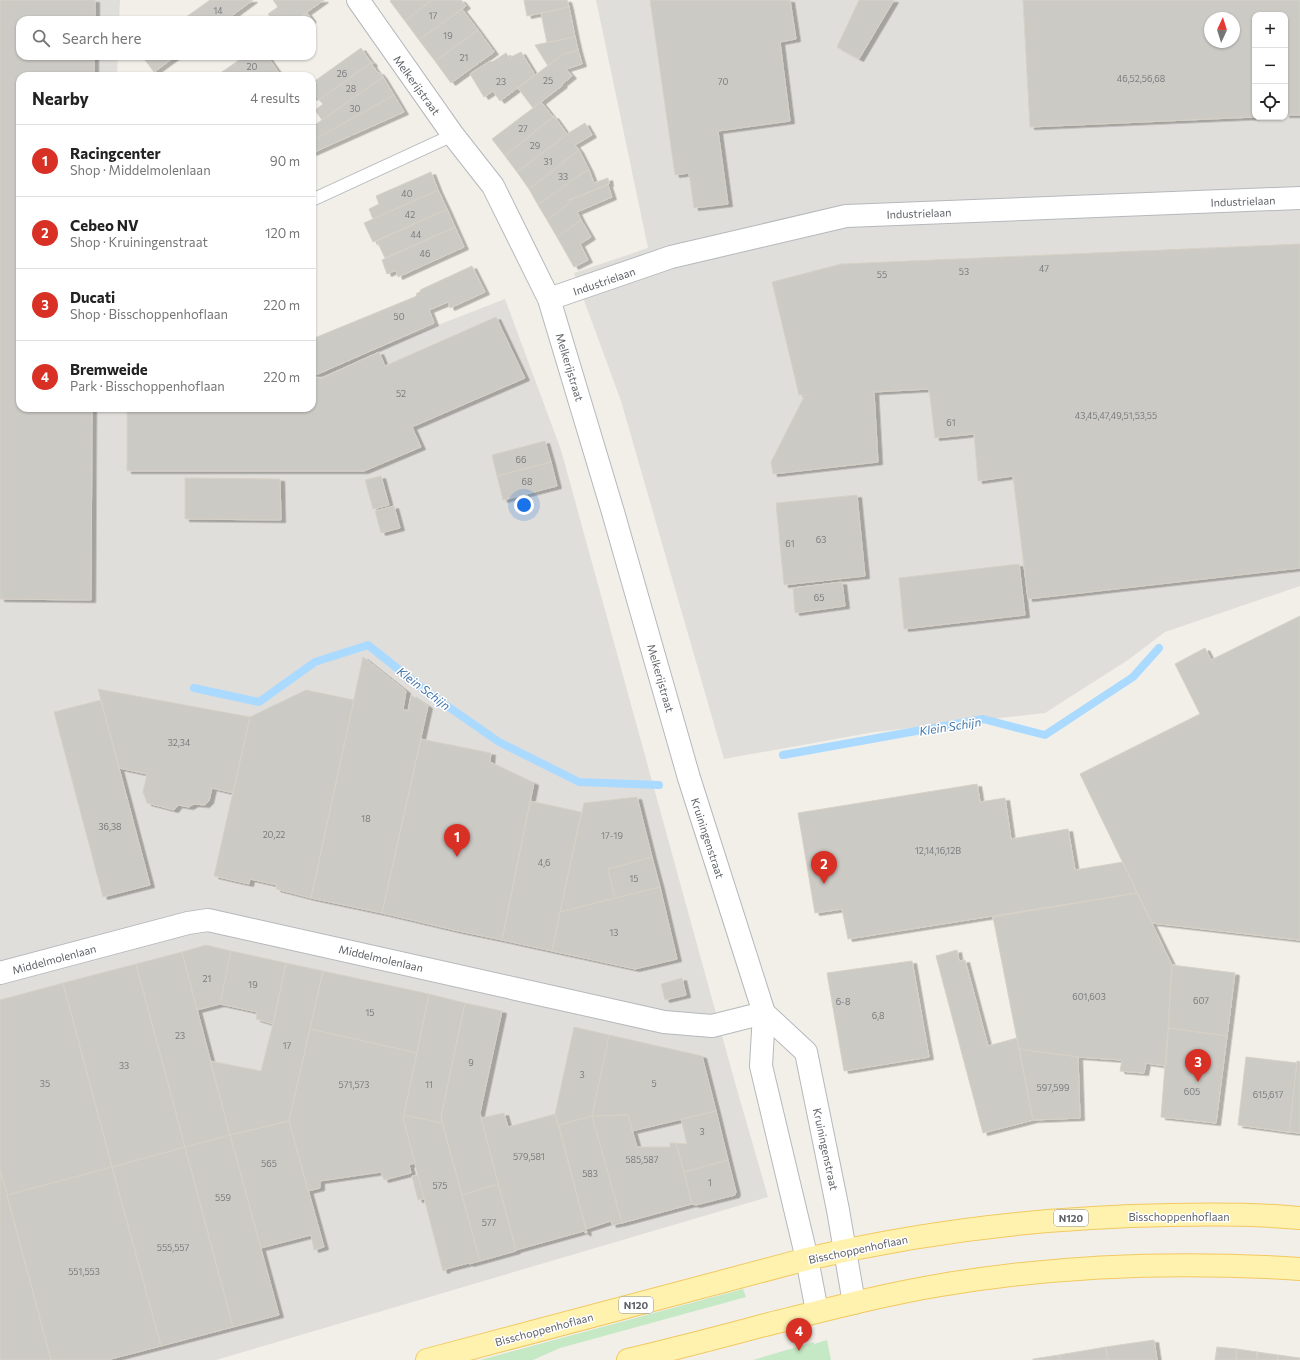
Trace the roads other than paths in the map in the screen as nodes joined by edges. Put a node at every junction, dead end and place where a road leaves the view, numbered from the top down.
1 (358, 0) edge
2 (453, 135) junction
3 (316, 198) edge
4 (1300, 198) edge
5 (549, 300) junction
6 (689, 778) joint
7 (0, 973) edge
8 (764, 1013) junction
9 (1300, 1218) edge
10 (845, 1250) junction
11 (807, 1259) junction
12 (1300, 1269) edge
13 (854, 1303) junction
14 (817, 1311) junction
15 (426, 1360) edge
16 (628, 1360) edge

1 - 2 street, Melkerijstraat
2 - 3 lane
2 - 5 street, Melkerijstraat
4 - 5 street, Industrielaan
5 - 6 street, Melkerijstraat
6 - 8 street, Kruiningenstraat
7 - 8 street, Middelmolenlaan
8 - 10 street, Kruiningenstraat
8 - 11 street, Kruiningenstraat
9 - 10 main road, Bisschoppenhoflaan / N120
10 - 11 main road, Bisschoppenhoflaan / N120
10 - 13 street, Kruiningenstraat
11 - 14 street, Kruiningenstraat
11 - 15 main road, Bisschoppenhoflaan / N120
12 - 13 main road
13 - 14 main road
14 - 16 main road

